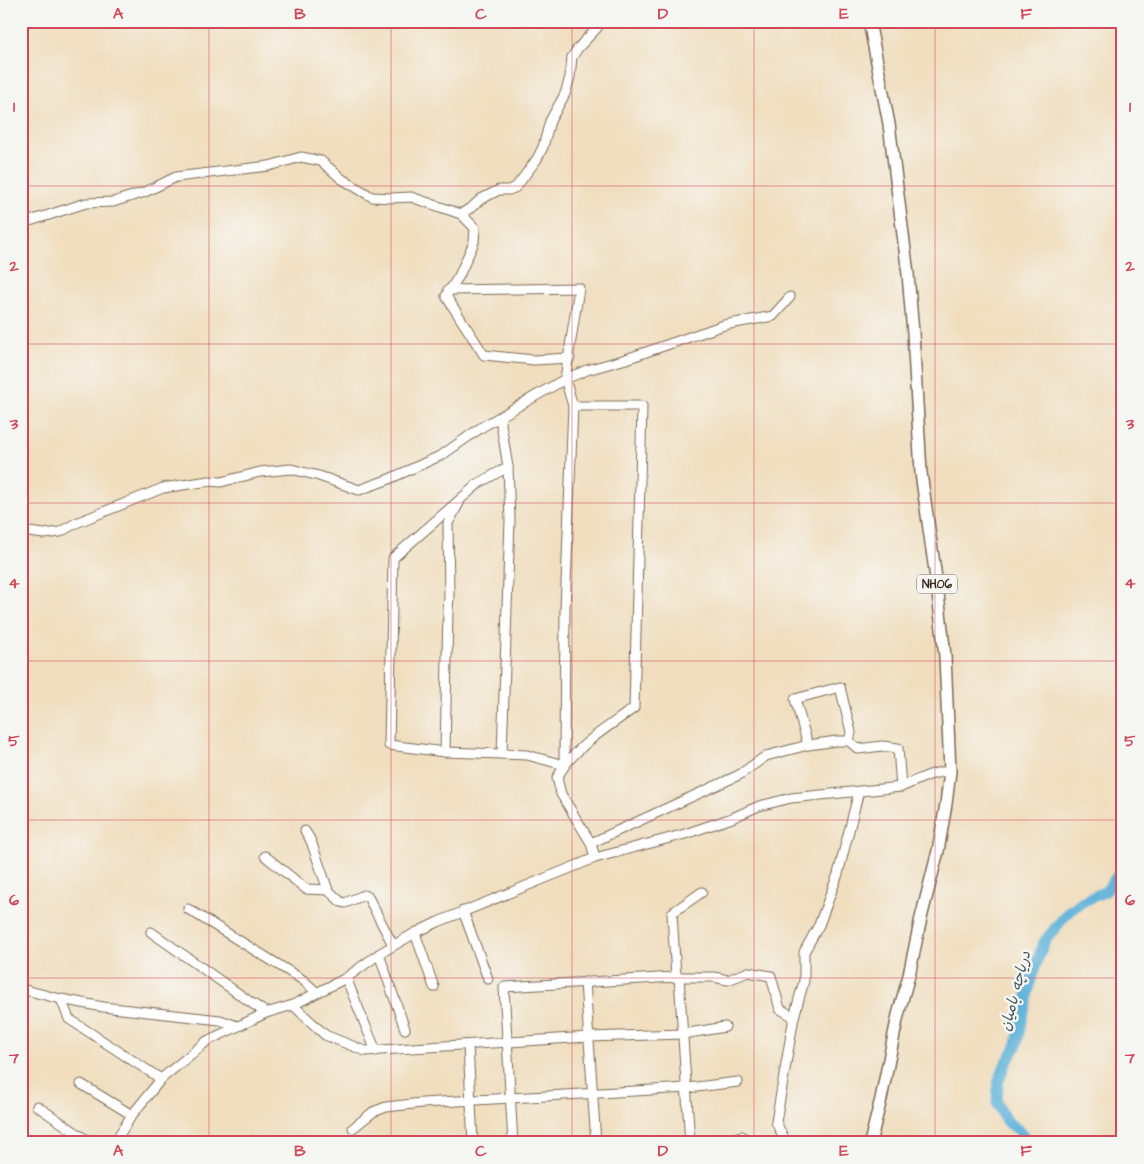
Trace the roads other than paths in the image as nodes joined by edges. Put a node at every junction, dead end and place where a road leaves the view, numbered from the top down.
1 (600, 21) edge
2 (869, 21) edge
3 (461, 214) junction
4 (21, 222) edge
5 (448, 290) junction
6 (790, 296) dead end
7 (570, 358) junction
8 (566, 379) junction
9 (573, 406) junction
10 (500, 418) junction
11 (508, 468) junction
12 (463, 497) junction
13 (21, 531) edge
14 (849, 741) junction
15 (808, 745) junction
16 (445, 752) junction
17 (502, 754) junction
18 (564, 765) junction
19 (950, 771) junction
20 (901, 787) junction
21 (859, 792) junction
22 (306, 831) dead end
23 (591, 843) junction
24 (265, 856) dead end
25 (595, 858) junction
26 (328, 890) junction
27 (702, 892) dead end
28 (188, 909) dead end
29 (463, 911) junction
30 (151, 932) dead end
31 (415, 933) junction
32 (393, 945) junction
33 (379, 954) junction
34 (678, 977) junction
35 (346, 978) junction
36 (488, 979) dead end
37 (585, 982) junction
38 (434, 987) dead end
39 (21, 989) edge
40 (316, 992) junction
41 (61, 999) junction
42 (293, 1005) junction
43 (266, 1013) junction
44 (794, 1017) junction
45 (237, 1026) junction
46 (725, 1027) dead end
47 (405, 1029) dead end
48 (683, 1034) junction
49 (588, 1037) junction
50 (507, 1042) junction
51 (468, 1045) junction
52 (376, 1050) junction
53 (160, 1080) junction
54 (738, 1082) dead end
55 (81, 1084) dead end
56 (688, 1088) junction
57 (593, 1093) junction
58 (511, 1098) junction
59 (471, 1101) junction
60 (37, 1106) dead end
61 (132, 1115) junction
62 (353, 1128) dead end
63 (726, 1141) edge
64 (91, 1143) edge
65 (114, 1143) edge
66 (473, 1143) edge
67 (513, 1143) edge
68 (596, 1143) edge
69 (664, 1143) edge
70 (677, 1143) edge
71 (692, 1143) edge
72 (749, 1143) edge
73 (786, 1143) edge
74 (870, 1143) edge

1 - 3 street
2 - 19 main road, NH06
3 - 4 street
3 - 5 street
5 - 7 street
5 - 7 street
6 - 8 street
7 - 8 street
8 - 9 street
8 - 10 street
9 - 18 street
9 - 18 street
10 - 11 street
10 - 13 street
11 - 12 street
11 - 17 street
12 - 16 street
12 - 16 street
14 - 15 street
14 - 15 street
14 - 20 street
15 - 23 street
16 - 17 street
17 - 18 street
18 - 23 street
19 - 20 street
19 - 74 main road, NH06
20 - 21 street
21 - 25 street
21 - 44 street
22 - 26 street
23 - 25 street
24 - 26 street
25 - 29 street
26 - 32 street
27 - 34 street
28 - 40 street
29 - 31 street
29 - 36 street
30 - 43 street
31 - 32 street
31 - 38 street
32 - 33 street
33 - 35 street
33 - 47 street
34 - 37 street
34 - 44 street
34 - 48 street
35 - 40 street
35 - 52 street
37 - 49 street
37 - 50 street
39 - 41 street
40 - 42 street
41 - 45 street
41 - 53 street
42 - 43 street
42 - 52 street
43 - 45 street
44 - 73 street
45 - 53 street
46 - 48 street
48 - 49 street
48 - 56 street
49 - 50 street
49 - 57 street
50 - 51 street
50 - 58 street
51 - 52 street
51 - 59 street
53 - 61 street
54 - 56 street
55 - 61 street
56 - 57 street
56 - 71 street
57 - 58 street
57 - 68 street
58 - 59 street
58 - 67 street
59 - 62 street
59 - 66 street
60 - 64 street
61 - 65 street
63 - 71 street
63 - 72 street
69 - 70 street

